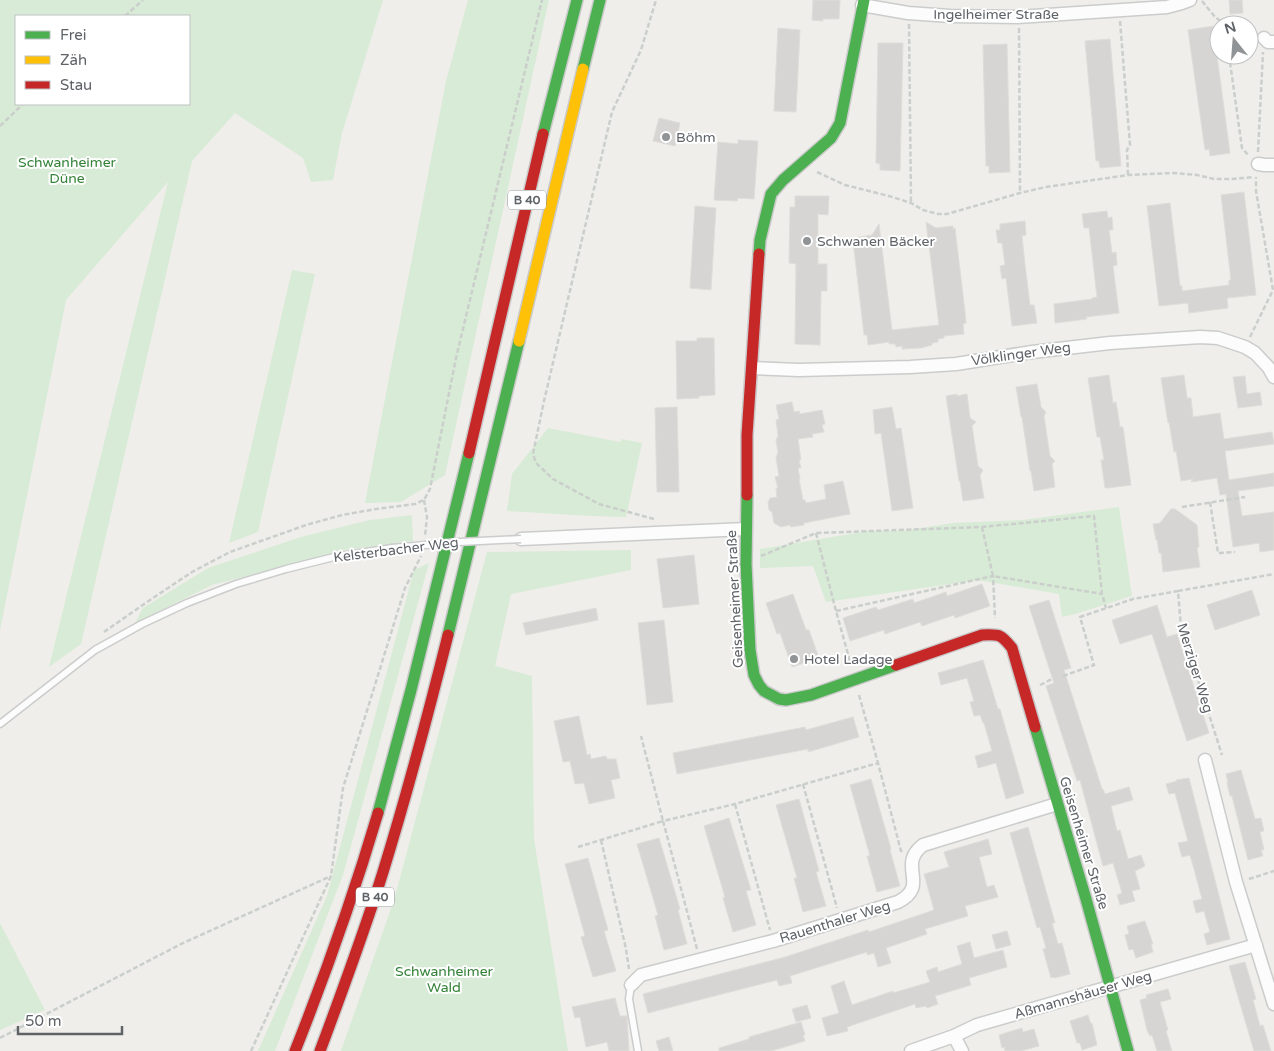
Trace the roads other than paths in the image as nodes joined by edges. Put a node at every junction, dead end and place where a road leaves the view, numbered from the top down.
1 (575, 0) edge
2 (600, 0) edge
3 (1190, 0) edge
4 (863, 2) edge
5 (1274, 165) edge
6 (1257, 170) road end
7 (752, 368) junction
8 (1274, 377) edge
9 (746, 529) junction
10 (521, 540) joint
11 (0, 724) edge
12 (1205, 760) dead end
13 (1057, 804) junction
14 (1256, 945) junction
15 (631, 985) joint
16 (1110, 987) junction
17 (1274, 1004) edge
18 (954, 1036) junction
19 (295, 1051) edge
20 (320, 1051) edge
21 (638, 1051) edge
22 (912, 1051) edge
23 (962, 1051) edge
24 (1128, 1051) edge

1 - 19 main road, B 40
2 - 20 main road, B 40
3 - 4 street, Ingelheimer Straße
4 - 7 main road, Geisenheimer Straße
5 - 6 street
7 - 8 street, Völklinger Weg
7 - 9 main road, Geisenheimer Straße
9 - 10 street, Kelsterbacher Weg
9 - 13 main road, Geisenheimer Straße
10 - 11 lane, Kelsterbacher Weg, bridge
12 - 14 street
13 - 15 street, Rauenthaler Weg
13 - 16 main road, Geisenheimer Straße
14 - 16 street, Aßmannshäuser Weg
14 - 17 street
15 - 21 lane
16 - 18 street, Aßmannshäuser Weg
16 - 24 main road, Geisenheimer Straße
18 - 22 street, Aßmannshäuser Weg
18 - 23 street

